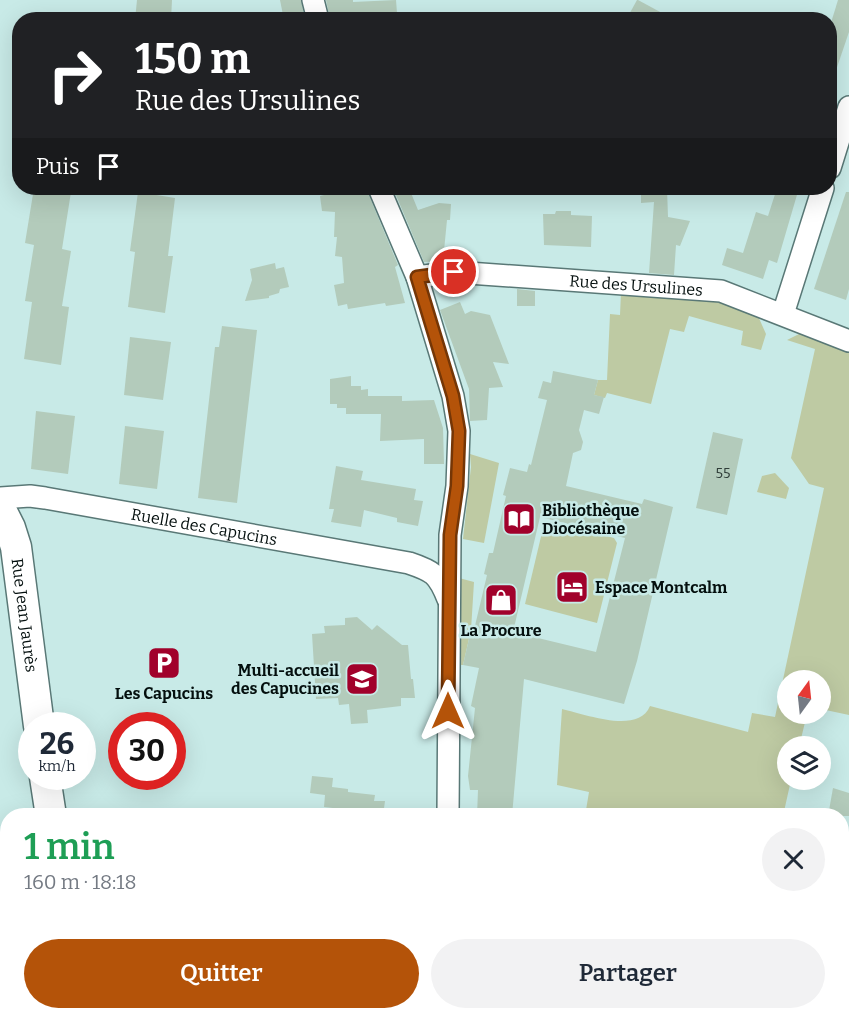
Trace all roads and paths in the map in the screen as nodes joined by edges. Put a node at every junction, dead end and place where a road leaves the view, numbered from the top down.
1 (849, 107) edge
2 (837, 146) edge
3 (382, 195) edge
4 (821, 195) edge
5 (417, 277) junction
6 (783, 314) junction
7 (849, 341) edge
8 (0, 498) edge
9 (0, 508) edge
10 (450, 535) junction
11 (409, 563) junction
12 (448, 599) junction
13 (37, 712) edge
14 (47, 790) edge
15 (50, 808) edge
16 (448, 808) edge

1 - 2 street
3 - 5 street
4 - 6 street
5 - 6 street, Rue des Ursulines
5 - 10 street
6 - 7 street, Rue des Ursulines
8 - 11 street, Ruelle des Capucins
9 - 13 main road, Rue Jean Jaurès
10 - 11 street, Ruelle des Capucins
10 - 12 street
11 - 12 street, Ruelle des Capucins
12 - 16 street
14 - 15 main road

